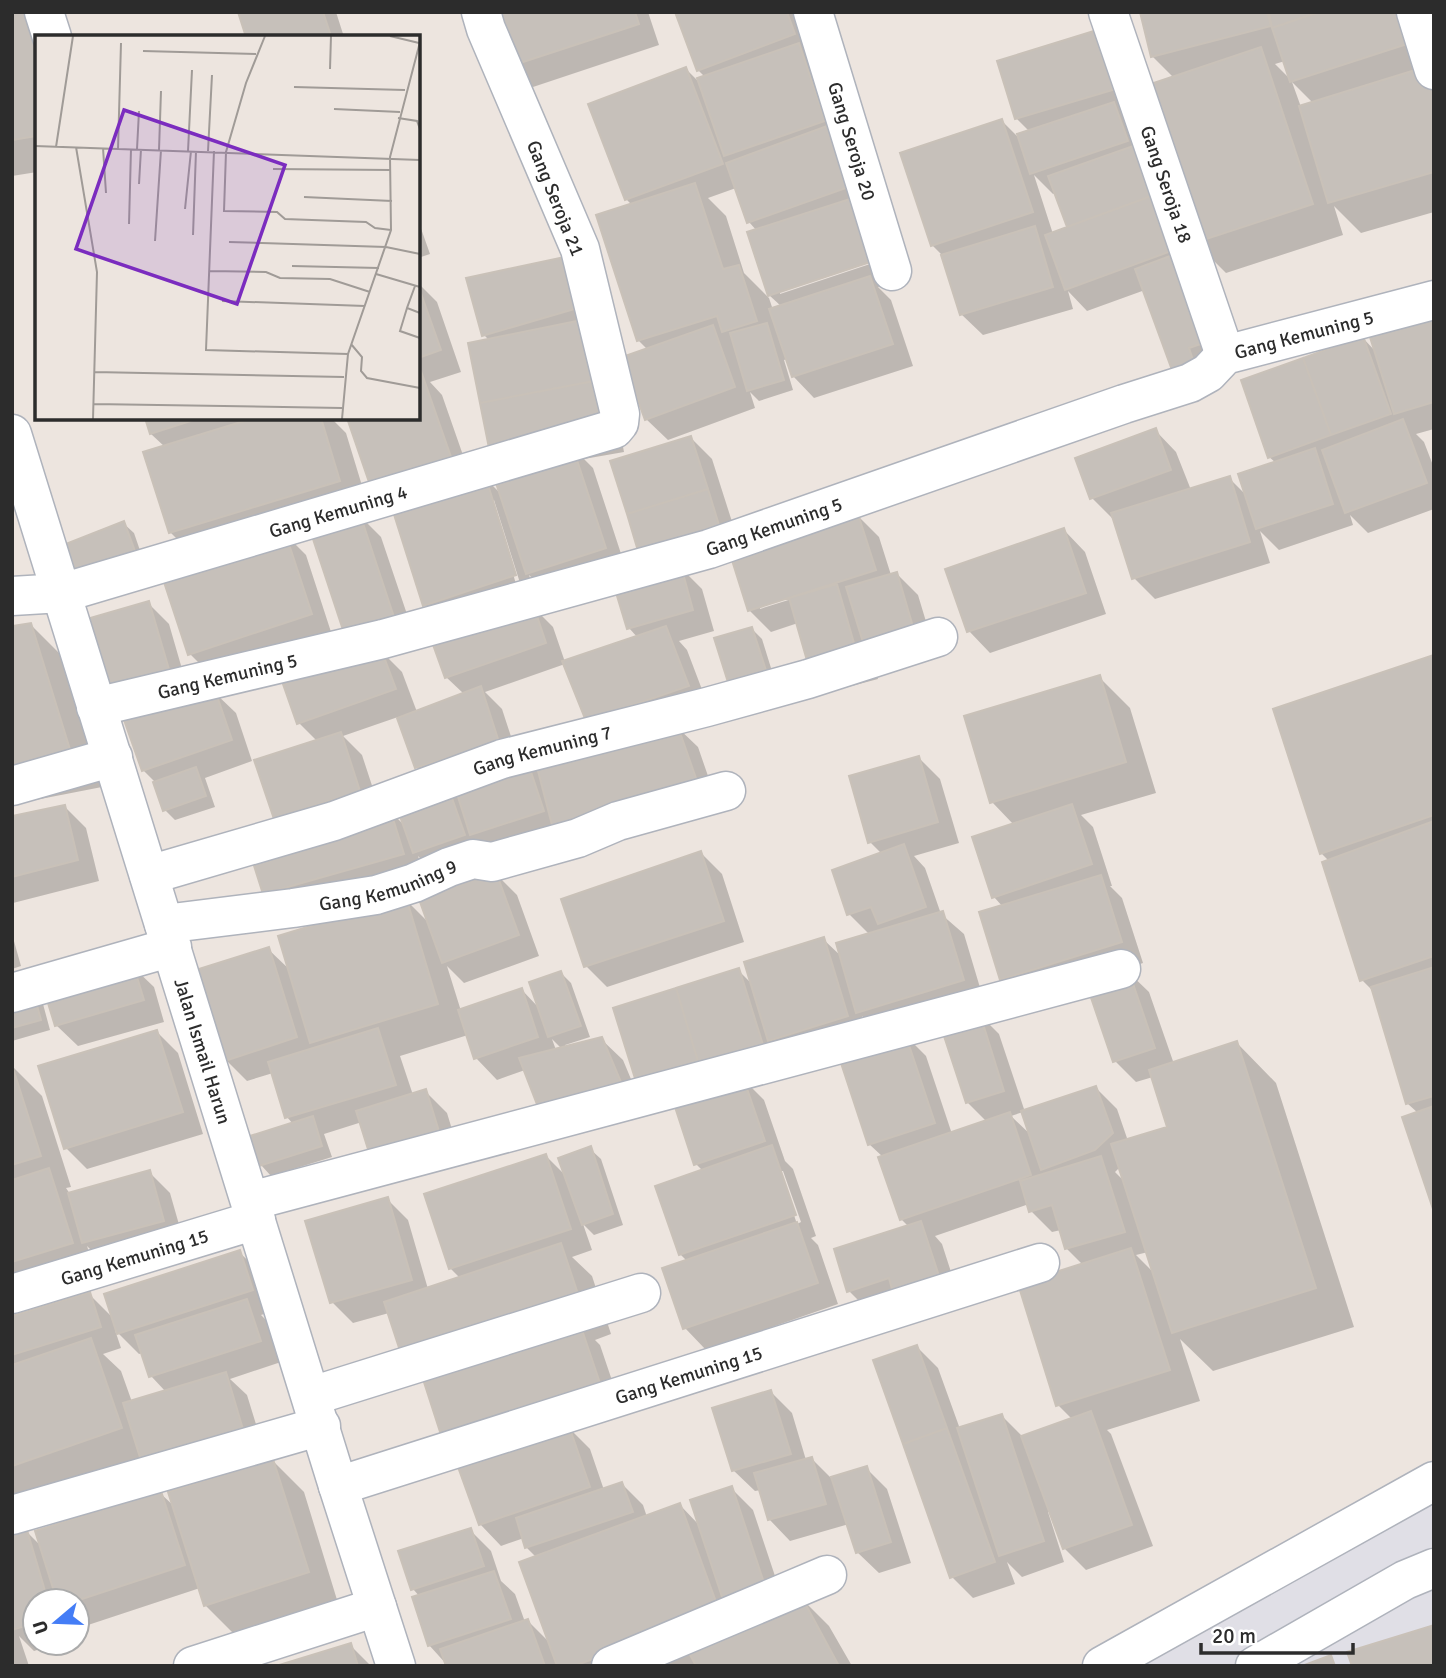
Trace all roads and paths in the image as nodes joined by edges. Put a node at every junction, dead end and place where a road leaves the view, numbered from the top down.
1 (44, 12) edge
2 (481, 12) edge
3 (813, 12) edge
4 (1108, 12) edge
5 (1416, 12) edge
6 (51, 35) edge
7 (1434, 70) edge
8 (892, 271) dead end
9 (1434, 300) edge
10 (1225, 355) junction
11 (614, 429) joint
12 (12, 434) edge
13 (62, 593) junction
14 (12, 596) edge
15 (938, 637) dead end
16 (96, 707) junction
17 (113, 757) junction
18 (12, 786) edge
19 (726, 791) dead end
20 (149, 875) junction
21 (168, 935) junction
22 (1121, 969) dead end
23 (12, 993) edge
24 (254, 1211) junction
25 (1040, 1263) dead end
26 (641, 1293) dead end
27 (12, 1294) edge
28 (316, 1411) junction
29 (1434, 1481) edge
30 (338, 1486) junction
31 (12, 1515) edge
32 (1434, 1568) edge
33 (827, 1575) dead end
34 (377, 1607) junction
35 (193, 1666) edge
36 (396, 1666) edge
37 (611, 1666) edge
38 (1102, 1666) edge
39 (1255, 1666) edge

1 - 6 street
2 - 11 street, Gang Seroja 21
3 - 8 street, Gang Seroja 20
4 - 10 street, Gang Seroja 18
5 - 7 street
9 - 10 street, Gang Kemuning 5
10 - 16 street, Gang Kemuning 5
11 - 13 street, Gang Kemuning 4
12 - 13 street, Jalan Ismail Harun
13 - 14 street, Gang Kemuning 4
13 - 16 street, Jalan Ismail Harun
15 - 20 street, Gang Kemuning 7
16 - 17 street, Jalan Ismail Harun
17 - 18 street
17 - 20 street, Jalan Ismail Harun
19 - 21 street, Gang Kemuning 9
20 - 21 street, Jalan Ismail Harun
21 - 23 street, Gang Kemuning 9
21 - 24 street, Jalan Ismail Harun
22 - 24 street, Gang Kemuning 15
24 - 27 street, Gang Kemuning 15
24 - 28 street, Jalan Ismail Harun
25 - 30 street, Gang Kemuning 15
26 - 28 street
28 - 30 street, Jalan Ismail Harun
28 - 31 street
29 - 38 street
30 - 34 street, Jalan Ismail Harun
32 - 39 street
33 - 37 street
34 - 35 street
34 - 36 street, Jalan Ismail Harun

